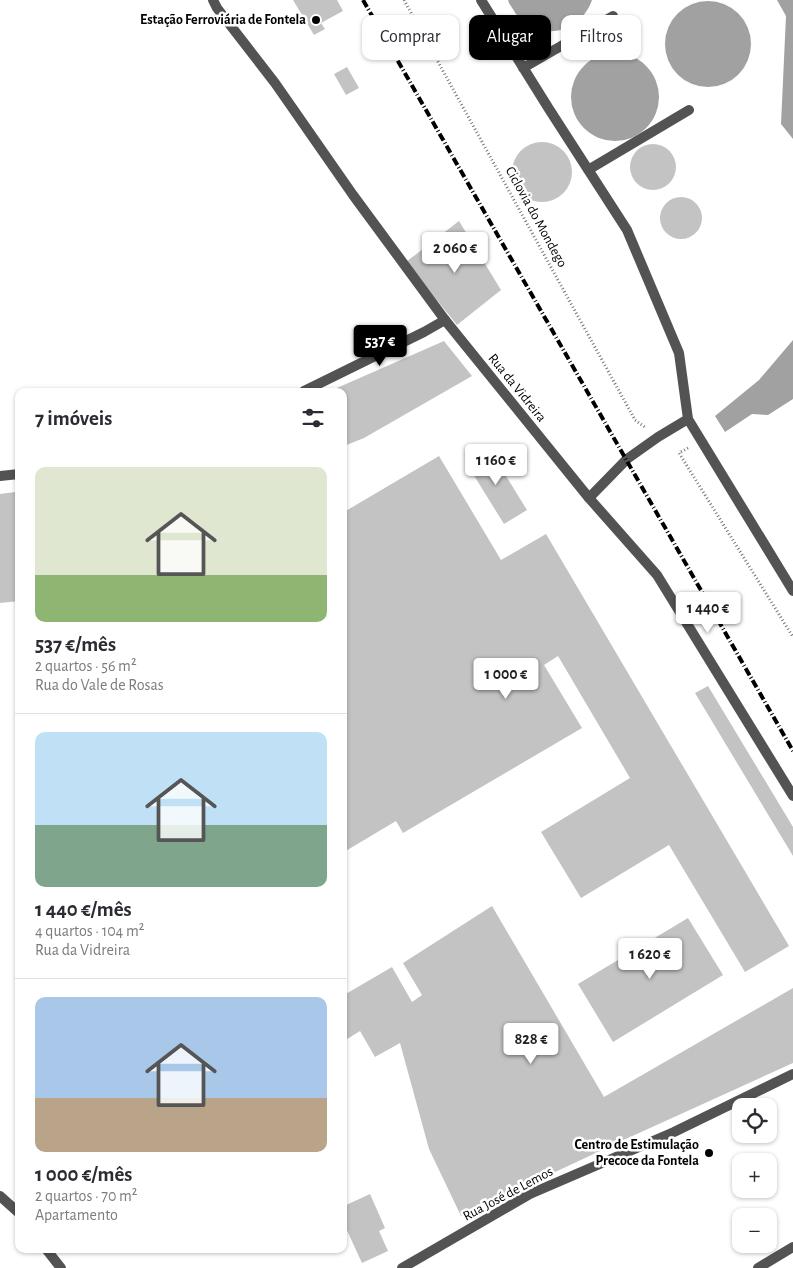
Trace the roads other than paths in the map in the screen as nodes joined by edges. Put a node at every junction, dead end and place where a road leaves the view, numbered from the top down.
1 (213, 0) edge
2 (481, 0) edge
3 (561, 46) edge
4 (523, 68) junction
5 (690, 110) dead end
6 (588, 170) junction
7 (445, 320) junction
8 (310, 388) edge
9 (688, 419) junction
10 (15, 474) edge
11 (0, 476) edge
12 (589, 498) junction
13 (793, 591) edge
14 (793, 796) edge
15 (793, 1074) edge
16 (0, 1196) edge
17 (15, 1209) edge
18 (793, 1247) edge
19 (49, 1253) edge
20 (61, 1268) edge
21 (402, 1268) edge
22 (758, 1268) edge

1 - 7 street, Rua da Vidreira
2 - 4 street
3 - 4 street
4 - 6 street
5 - 6 street
6 - 9 street
7 - 8 street
7 - 12 street, Rua da Vidreira
9 - 12 street
9 - 13 street
10 - 11 street
12 - 14 street, Rua da Vidreira
15 - 21 street, Rua José de Lemos
16 - 17 street
18 - 22 street
19 - 20 street

